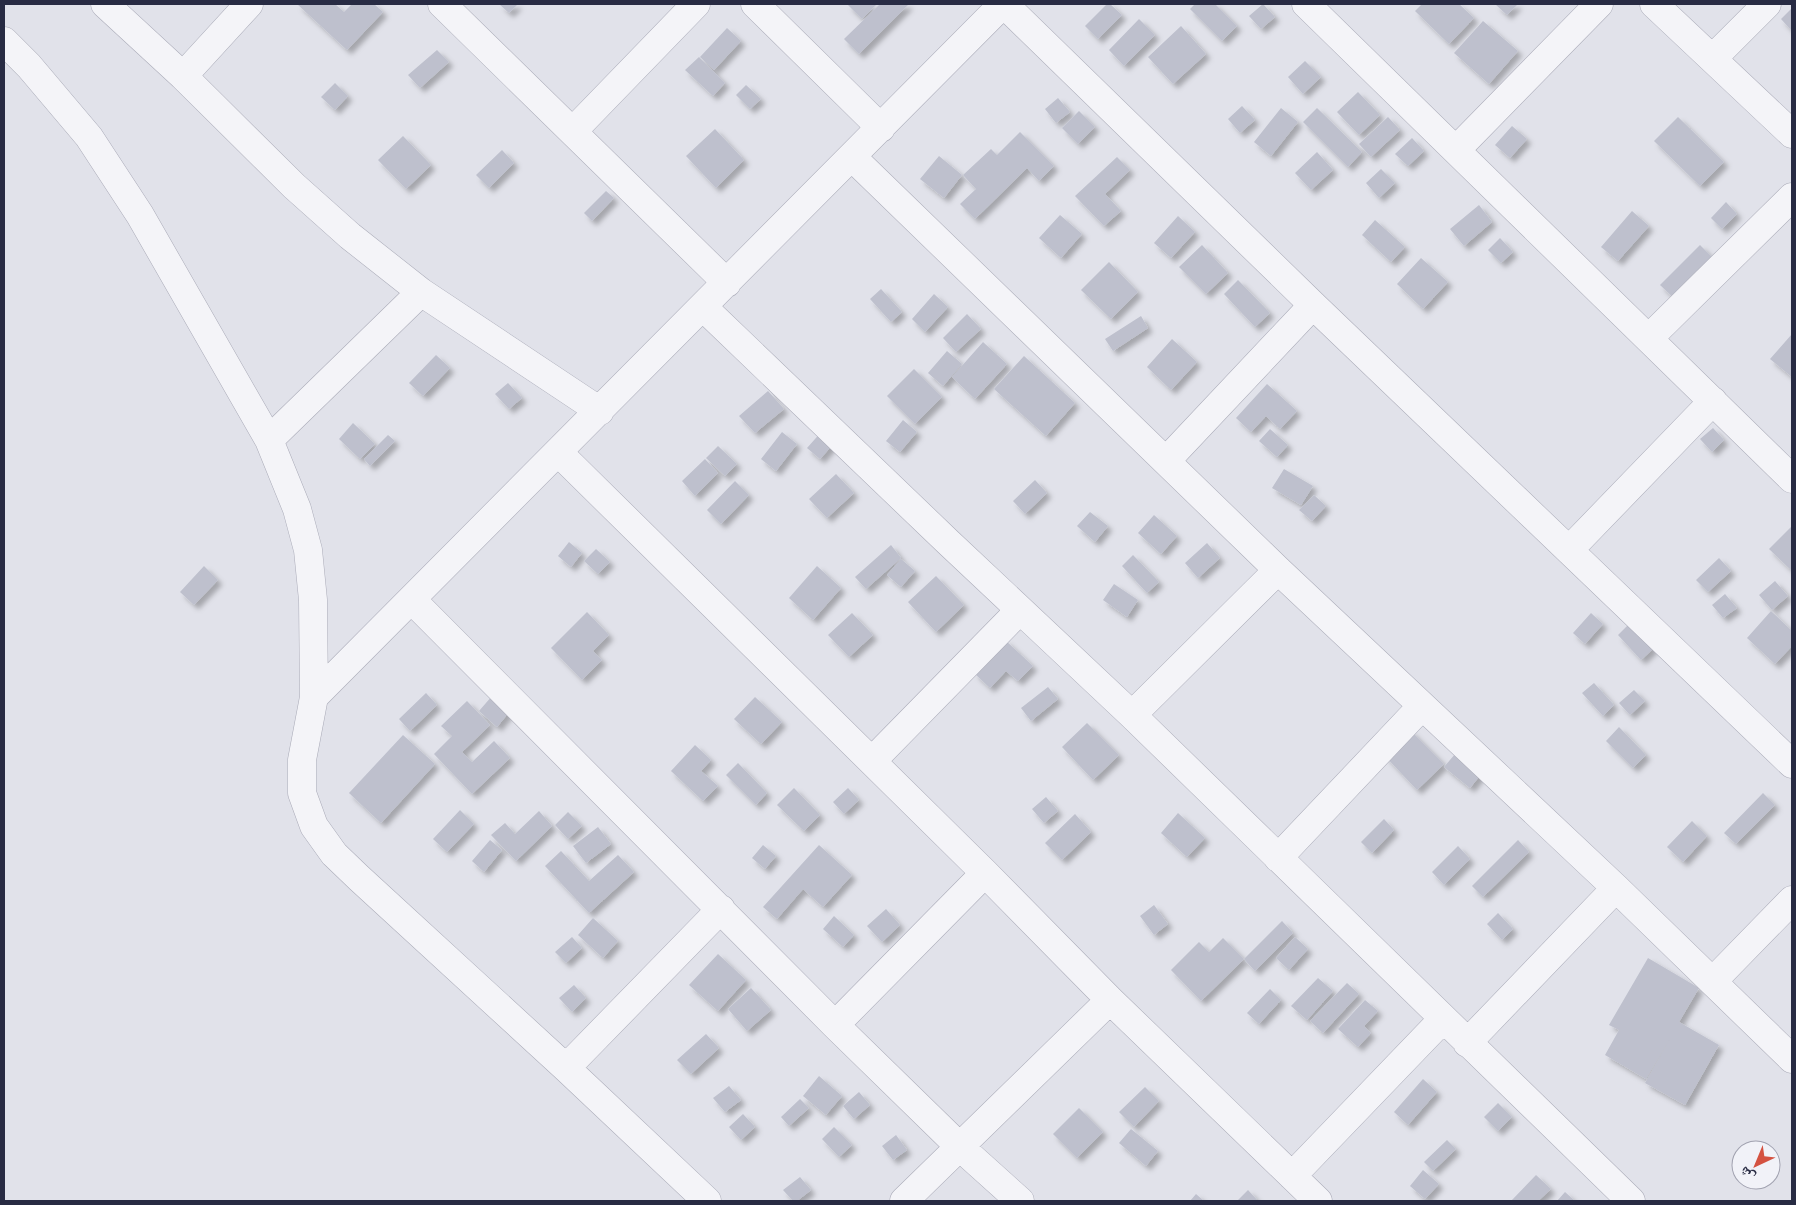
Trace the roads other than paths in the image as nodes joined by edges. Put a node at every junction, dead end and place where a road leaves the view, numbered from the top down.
1 (106, 4) edge
2 (249, 4) edge
3 (442, 4) edge
4 (696, 4) edge
5 (755, 4) edge
6 (1004, 4) edge
7 (1306, 4) edge
8 (1599, 4) edge
9 (1654, 4) edge
10 (1767, 4) edge
11 (4, 41) edge
12 (1713, 58) junction
13 (183, 76) junction
14 (881, 128) junction
15 (572, 131) junction
16 (1792, 134) edge
17 (1456, 150) junction
18 (852, 157) junction
19 (1792, 197) edge
20 (727, 283) junction
21 (421, 292) junction
22 (1313, 305) junction
23 (703, 307) junction
24 (1649, 338) junction
25 (1713, 401) junction
26 (600, 411) junction
27 (269, 440) junction
28 (559, 453) junction
29 (1166, 462) junction
30 (1792, 478) edge
31 (1568, 550) junction
32 (1278, 570) junction
33 (412, 600) junction
34 (1020, 610) junction
35 (314, 697) junction
36 (1422, 706) junction
37 (1132, 715) junction
38 (872, 762) junction
39 (1792, 764) edge
40 (1278, 858) junction
41 (985, 873) junction
42 (1616, 888) junction
43 (1792, 900) edge
44 (721, 909) junction
45 (1713, 981) junction
46 (1110, 1000) junction
47 (1443, 1019) junction
48 (835, 1025) junction
49 (1468, 1043) junction
50 (1792, 1059) edge
51 (566, 1068) junction
52 (960, 1147) junction
53 (1292, 1176) junction
54 (707, 1201) edge
55 (904, 1201) edge
56 (1020, 1201) edge
57 (1318, 1201) edge
58 (1631, 1201) edge

1 - 13 street
2 - 13 street
3 - 15 street
4 - 15 street
5 - 14 street
6 - 14 street
6 - 22 street
7 - 17 street
8 - 17 street
9 - 12 street
10 - 12 street
11 - 27 street
12 - 16 street
13 - 21 street
14 - 18 street
15 - 20 street
17 - 24 street
18 - 20 street
18 - 29 street
19 - 24 street
20 - 23 street
21 - 26 street
21 - 27 street
22 - 29 street
22 - 31 street
23 - 26 street
23 - 34 street
24 - 25 street
25 - 30 street
25 - 31 street
26 - 28 street
27 - 35 street
28 - 33 street
28 - 38 street
29 - 32 street
31 - 39 street
32 - 36 street
32 - 37 street
33 - 35 street
33 - 44 street
34 - 37 street
34 - 38 street
35 - 51 street
36 - 40 street
36 - 42 street
37 - 40 street
38 - 41 street
40 - 47 street
41 - 46 street
41 - 48 street
42 - 45 street
42 - 49 street
43 - 45 street
44 - 48 street
44 - 51 street
45 - 50 street
46 - 52 street
46 - 53 street
47 - 49 street
47 - 53 street
48 - 52 street
49 - 58 street
51 - 54 street
52 - 55 street
52 - 56 street
53 - 57 street

